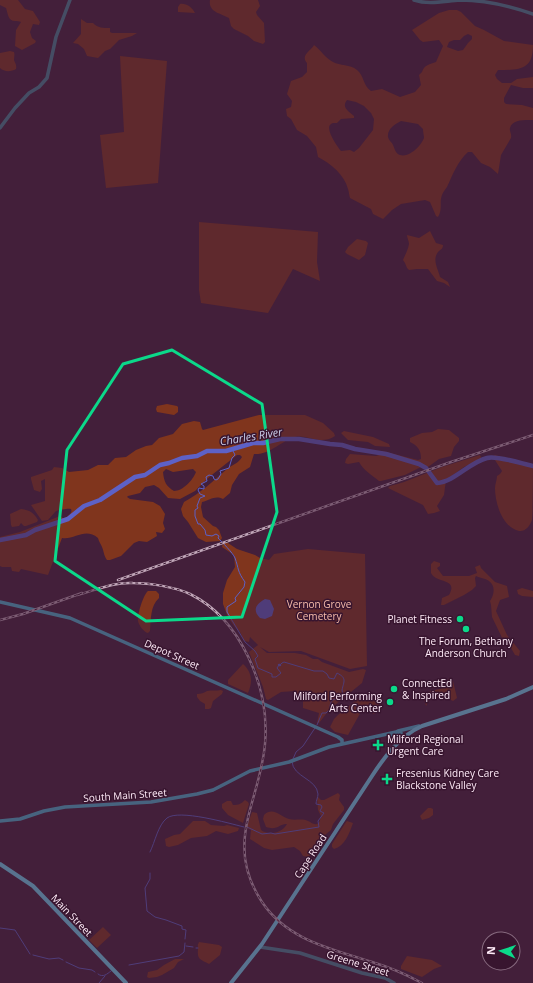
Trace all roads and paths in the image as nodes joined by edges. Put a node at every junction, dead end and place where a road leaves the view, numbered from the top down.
1 (70, 0) edge
2 (414, 0) edge
3 (533, 14) edge
4 (0, 128) edge
5 (0, 602) edge
6 (533, 687) edge
7 (422, 726) junction
8 (394, 734) junction
9 (333, 735) junction
10 (340, 738) junction
11 (403, 738) junction
12 (348, 743) junction
13 (340, 745) junction
14 (393, 748) junction
15 (0, 821) edge
16 (0, 864) edge
17 (260, 947) junction
18 (126, 983) edge
19 (230, 983) edge
20 (394, 983) edge

1 - 4 street
2 - 3 street
5 - 9 main road, Depot Street
6 - 7 main road
7 - 8 main road, South Main Street
7 - 11 main road
8 - 11 main road
8 - 12 main road, South Main Street
8 - 14 main road
9 - 10 main road, Depot Street
9 - 13 main road
10 - 12 main road, Depot Street
10 - 13 main road
11 - 14 main road, Cape Road
12 - 13 main road, South Main Street
13 - 15 main road, South Main Street
14 - 17 main road, Cape Road
16 - 18 main road, Main Street
17 - 19 main road, Cape Road
17 - 20 street, Greene Street

